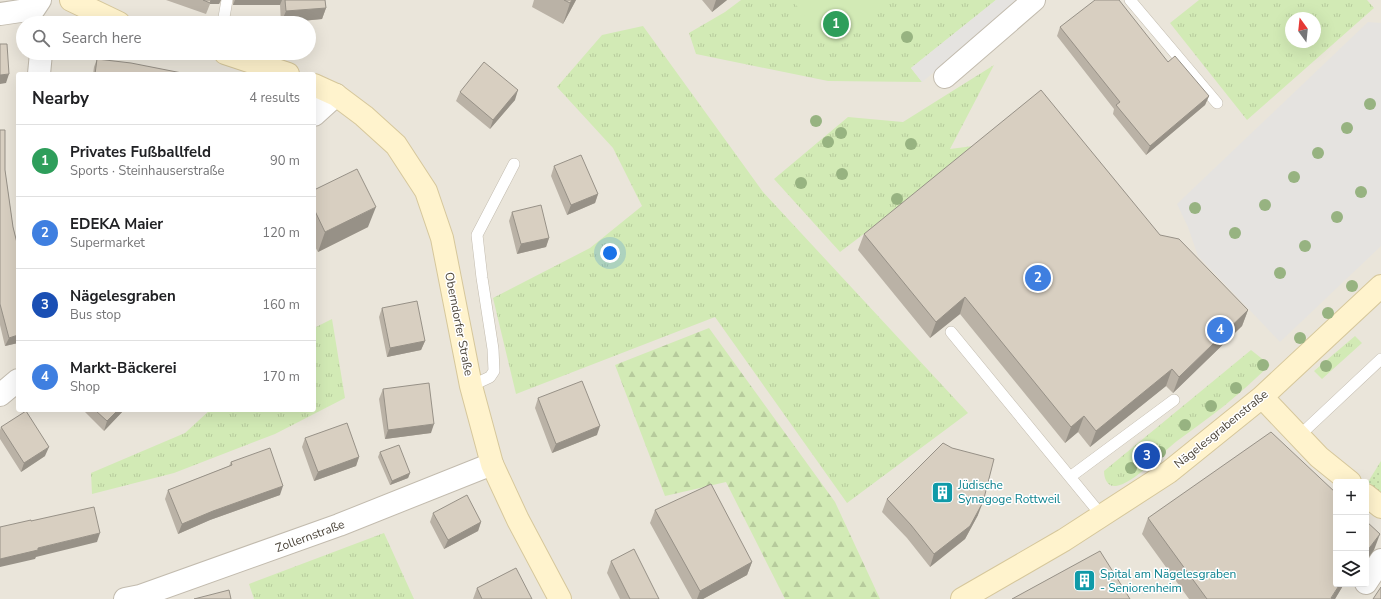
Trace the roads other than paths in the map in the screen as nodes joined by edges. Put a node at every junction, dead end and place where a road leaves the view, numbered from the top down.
1 (40, 0) edge
2 (71, 0) edge
3 (226, 0) edge
4 (1034, 0) edge
5 (1130, 0) edge
6 (0, 14) edge
7 (104, 16) edge
8 (224, 16) edge
9 (40, 60) edge
10 (246, 60) edge
11 (39, 72) edge
12 (282, 72) edge
13 (946, 77) dead end
14 (316, 86) edge
15 (336, 95) junction
16 (1217, 103) dead end
17 (316, 113) edge
18 (514, 164) dead end
19 (1381, 286) edge
20 (951, 332) dead end
21 (1381, 359) edge
22 (16, 382) edge
23 (471, 386) junction
24 (0, 395) edge
25 (1262, 397) junction
26 (1174, 400) dead end
27 (1299, 436) junction
28 (492, 464) junction
29 (1070, 477) junction
30 (1346, 479) edge
31 (1369, 497) edge
32 (1381, 507) edge
33 (1102, 516) junction
34 (1381, 560) edge
35 (1369, 579) edge
36 (1364, 587) edge
37 (125, 599) edge
38 (560, 599) edge
39 (962, 599) edge
40 (1356, 599) edge

1 - 6 street
2 - 7 street
3 - 8 lane
4 - 13 street
5 - 16 lane
9 - 11 street
10 - 12 street
14 - 15 street, Oberndorfer Straße
15 - 17 street
15 - 23 street, Oberndorfer Straße
18 - 23 lane
19 - 25 street, Nägelesgrabenstraße
20 - 29 lane
21 - 27 lane
22 - 24 street
23 - 28 street, Oberndorfer Straße
25 - 27 street
25 - 33 street, Nägelesgrabenstraße
26 - 29 lane
27 - 30 street
28 - 37 street, Zollernstraße
28 - 38 street, Oberndorfer Straße
29 - 33 lane
31 - 32 street
33 - 39 street, Nägelesgrabenstraße
34 - 35 street
36 - 40 street

